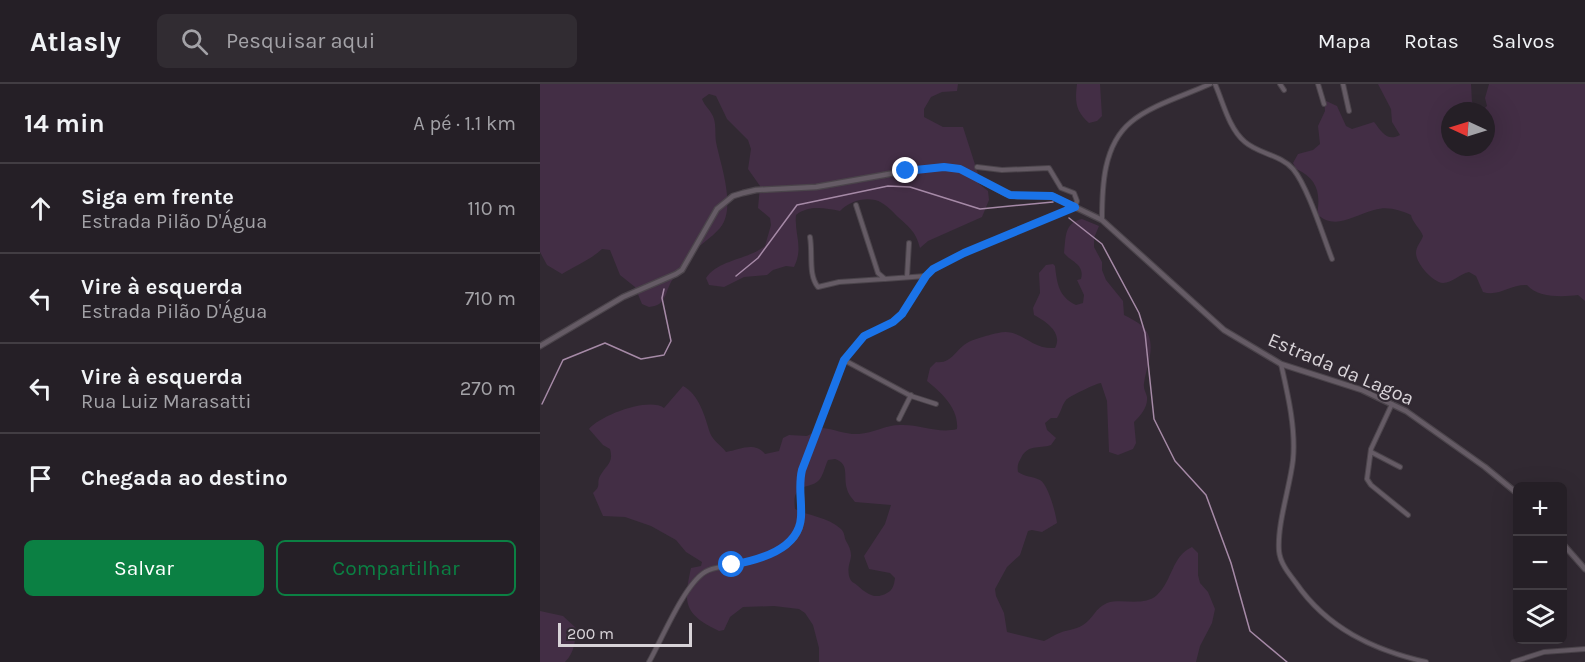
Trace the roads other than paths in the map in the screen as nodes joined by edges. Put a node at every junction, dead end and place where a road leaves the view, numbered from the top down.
1 (1210, 84) edge
2 (1215, 84) edge
3 (1280, 84) edge
4 (1318, 84) edge
5 (1343, 84) edge
6 (1284, 90) dead end
7 (1324, 104) dead end
8 (1349, 111) dead end
9 (977, 166) dead end
10 (856, 205) dead end
11 (1075, 207) junction
12 (1102, 220) junction
13 (810, 237) dead end
14 (909, 243) dead end
15 (1332, 259) dead end
16 (926, 276) junction
17 (907, 277) junction
18 (885, 279) junction
19 (540, 346) edge
20 (844, 360) junction
21 (1281, 364) junction
22 (910, 395) junction
23 (936, 404) dead end
24 (1393, 404) junction
25 (898, 419) dead end
26 (1371, 452) junction
27 (1400, 467) dead end
28 (1513, 490) edge
29 (1408, 515) dead end
30 (1567, 549) edge
31 (1585, 569) edge
32 (1585, 649) edge
33 (649, 662) edge
34 (1426, 662) edge
35 (1513, 662) edge

1 - 12 street
2 - 15 street
3 - 6 street
4 - 7 street
5 - 8 street
9 - 11 street
10 - 18 street
11 - 12 street, Estrada da Lagoa
11 - 16 street
11 - 19 street, Estrada da Lagoa
12 - 21 street, Estrada da Lagoa
13 - 18 street
14 - 17 street
16 - 17 street
16 - 20 street
17 - 18 street
20 - 22 street
20 - 33 street
21 - 24 street, Estrada da Lagoa
21 - 34 street
22 - 23 street
22 - 25 street
24 - 26 street
24 - 28 street, Estrada da Lagoa
26 - 27 street
26 - 29 street
30 - 31 street
32 - 35 street

